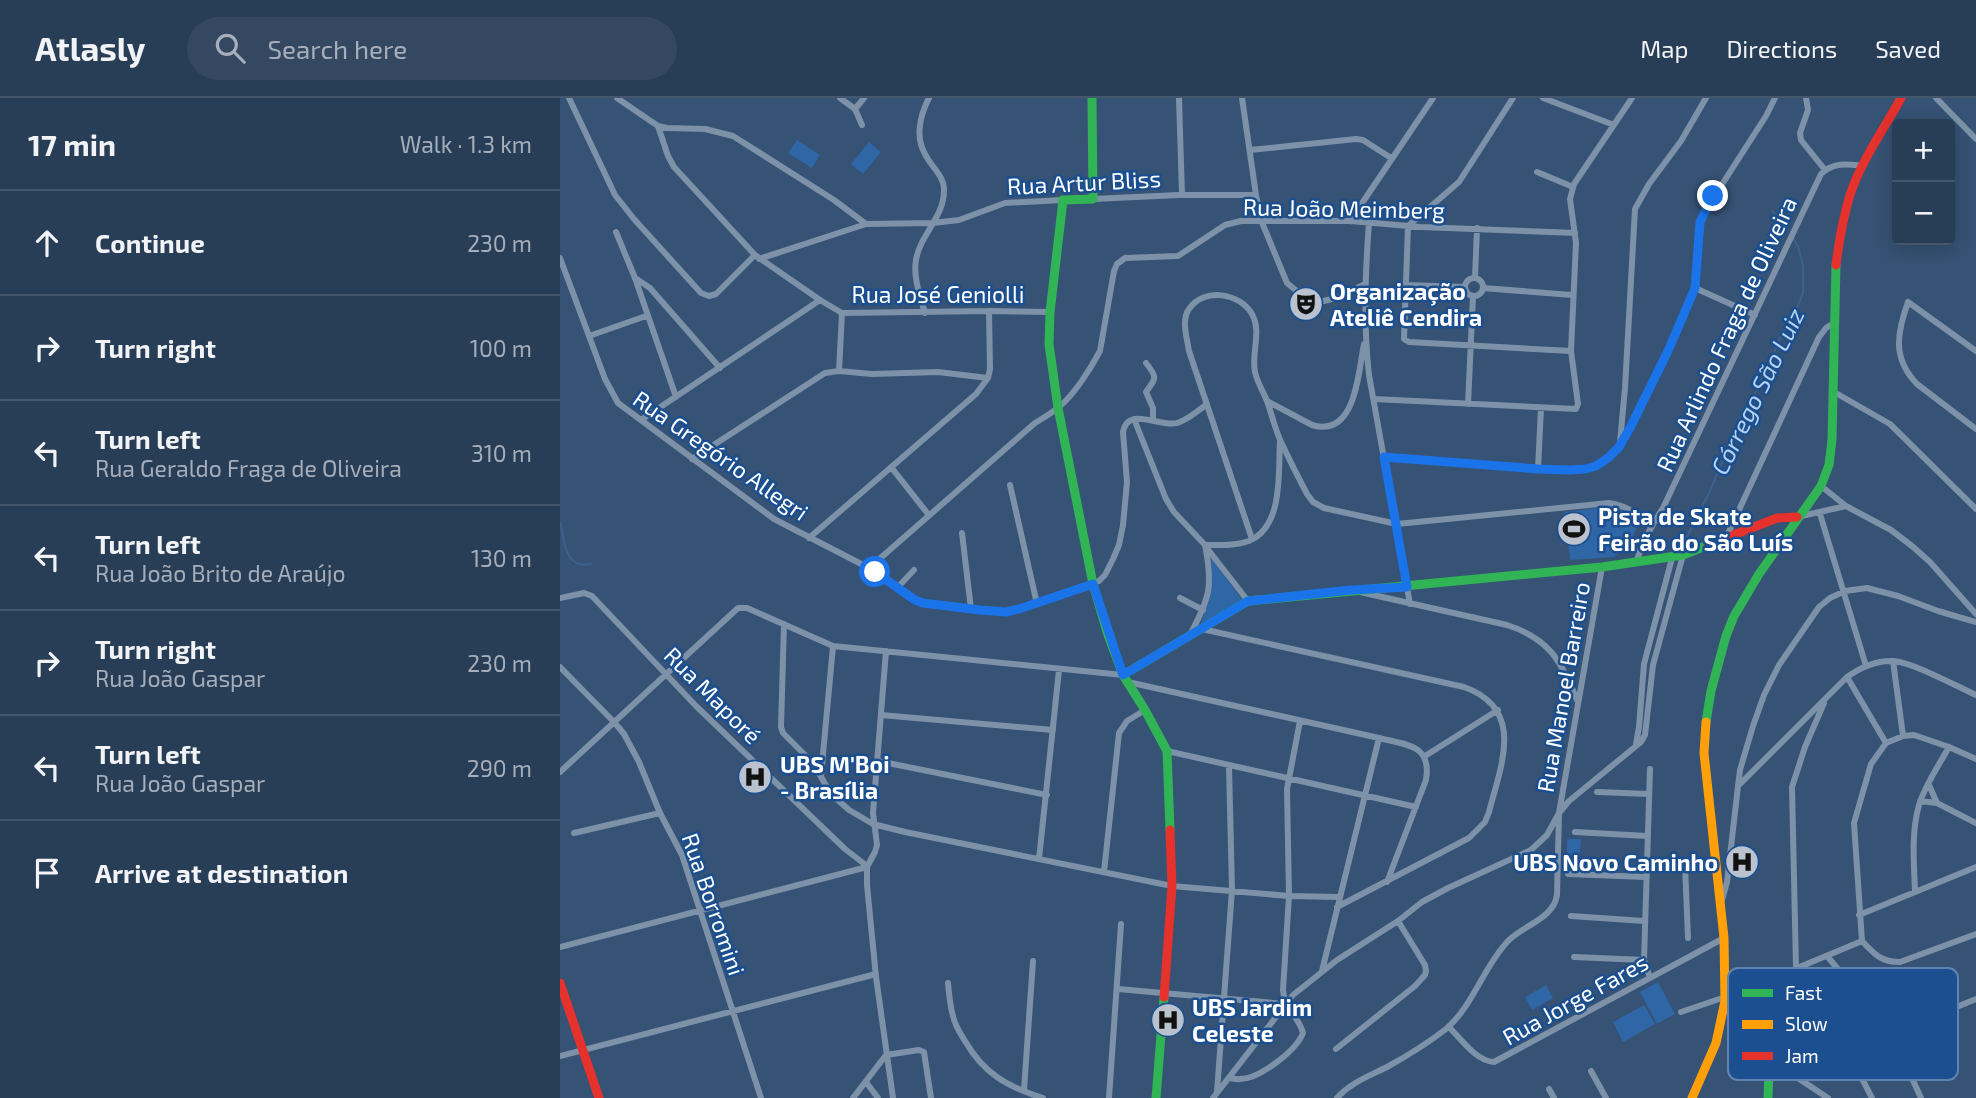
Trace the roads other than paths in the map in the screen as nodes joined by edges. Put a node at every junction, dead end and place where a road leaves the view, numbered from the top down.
1 (569, 98) edge
2 (617, 98) edge
3 (840, 98) edge
4 (864, 98) edge
5 (929, 98) edge
6 (1092, 98) edge
7 (1179, 98) edge
8 (1242, 98) edge
9 (1433, 98) edge
10 (1513, 98) edge
11 (1543, 98) edge
12 (1632, 98) edge
13 (1706, 98) edge
14 (1775, 98) edge
15 (1806, 98) edge
16 (1901, 98) edge
17 (1936, 98) edge
18 (855, 109) junction
19 (862, 125) dead end
20 (1614, 125) junction
21 (658, 126) junction
22 (1976, 139) edge
23 (1250, 150) junction
24 (1391, 158) junction
25 (1863, 166) junction
26 (1825, 170) junction
27 (1537, 172) dead end
28 (1573, 187) junction
29 (1182, 195) junction
30 (1256, 195) junction
31 (1093, 199) junction
32 (1063, 200) junction
33 (1261, 220) junction
34 (1350, 221) junction
35 (933, 223) junction
36 (1369, 223) junction
37 (866, 224) junction
38 (1408, 226) junction
39 (1476, 229) junction
40 (616, 232) dead end
41 (1575, 233) junction
42 (757, 257) junction
43 (560, 258) edge
44 (635, 278) junction
45 (1475, 278) junction
46 (1365, 284) junction
47 (1405, 285) junction
48 (1465, 287) junction
49 (1483, 288) junction
50 (1695, 288) junction
51 (1572, 295) junction
52 (1473, 297) junction
53 (820, 300) junction
54 (989, 310) junction
55 (1051, 312) junction
56 (842, 313) junction
57 (925, 313) junction
58 (1755, 315) junction
59 (646, 316) junction
60 (1834, 323) junction
61 (589, 335) junction
62 (1365, 339) junction
63 (1471, 346) junction
64 (1572, 351) junction
65 (1976, 351) edge
66 (1146, 363) dead end
67 (720, 368) junction
68 (839, 370) junction
69 (988, 378) junction
70 (1834, 391) junction
71 (676, 397) junction
72 (1374, 399) junction
73 (1267, 401) junction
74 (1468, 404) junction
75 (1206, 405) junction
76 (1058, 408) junction
77 (1541, 408) junction
78 (1134, 419) junction
79 (641, 420) junction
80 (1153, 421) junction
81 (1976, 429) edge
82 (1280, 440) junction
83 (1619, 447) junction
84 (1384, 457) junction
85 (692, 459) junction
86 (891, 467) junction
87 (1538, 469) junction
88 (1010, 485) dead end
89 (1821, 486) junction
90 (1846, 506) junction
91 (1976, 509) edge
92 (1820, 513) junction
93 (928, 514) junction
94 (1797, 517) junction
95 (1397, 524) junction
96 (1650, 526) junction
97 (962, 533) dead end
98 (809, 538) junction
99 (1726, 538) junction
100 (1252, 539) junction
101 (1205, 545) junction
102 (1640, 547) junction
103 (1683, 555) junction
104 (1672, 558) junction
105 (1636, 563) junction
106 (1622, 565) junction
107 (1602, 567) junction
108 (872, 570) junction
109 (914, 570) dead end
110 (1093, 584) junction
111 (898, 587) junction
112 (1407, 587) junction
113 (1351, 590) junction
114 (1844, 591) junction
115 (560, 598) edge
116 (1180, 598) dead end
117 (1248, 601) junction
118 (1037, 604) junction
119 (1410, 604) junction
120 (971, 609) junction
121 (1203, 610) junction
122 (1976, 614) edge
123 (1976, 622) edge
124 (784, 624) junction
125 (1201, 628) junction
126 (1190, 634) junction
127 (833, 646) junction
128 (886, 651) junction
129 (1893, 661) junction
130 (1866, 666) junction
131 (560, 667) edge
132 (1059, 670) junction
133 (667, 674) junction
134 (1847, 677) junction
135 (1126, 679) junction
136 (1976, 695) edge
137 (1825, 699) junction
138 (1577, 702) junction
139 (1145, 710) junction
140 (1498, 710) junction
141 (881, 715) junction
142 (1300, 722) junction
143 (615, 723) junction
144 (1053, 730) junction
145 (1903, 736) junction
146 (1379, 738) junction
147 (1886, 743) junction
148 (1635, 747) junction
149 (1949, 747) junction
150 (1167, 751) junction
151 (1425, 756) junction
152 (1976, 759) edge
153 (877, 761) junction
154 (1229, 766) junction
155 (1650, 769) dead end
156 (560, 772) edge
157 (821, 776) junction
158 (1288, 778) junction
159 (1929, 785) junction
160 (1738, 786) junction
161 (1597, 792) dead end
162 (1048, 794) junction
163 (1649, 794) junction
164 (1366, 796) junction
165 (1920, 801) junction
166 (1937, 803) junction
167 (1416, 807) junction
168 (660, 813) junction
169 (1559, 813) junction
170 (1976, 823) edge
171 (873, 824) junction
172 (1575, 832) dead end
173 (574, 834) dead end
174 (1647, 836) junction
175 (1039, 859) junction
176 (1646, 860) junction
177 (867, 866) junction
178 (1976, 867) edge
179 (1104, 872) junction
180 (1568, 874) dead end
181 (1646, 877) junction
182 (1387, 882) junction
183 (1172, 886) junction
184 (1232, 890) junction
185 (1915, 892) junction
186 (1289, 896) junction
187 (1339, 897) junction
188 (1338, 907) junction
189 (1720, 909) junction
190 (701, 910) junction
191 (1859, 915) junction
192 (1571, 916) dead end
193 (1398, 921) junction
194 (1644, 921) junction
195 (1122, 924) dead end
196 (1976, 934) edge
197 (1688, 938) dead end
198 (1724, 938) junction
199 (1862, 942) junction
200 (560, 947) edge
201 (1827, 956) junction
202 (1574, 957) dead end
203 (1644, 960) junction
204 (1033, 961) dead end
205 (1796, 968) joint
206 (1837, 968) edge
207 (1322, 971) junction
208 (876, 974) junction
209 (1650, 978) junction
210 (948, 983) dead end
211 (560, 984) edge
212 (1118, 989) junction
213 (1164, 993) junction
214 (1223, 997) junction
215 (1726, 999) junction
216 (1976, 999) edge
217 (1728, 1002) edge
218 (1285, 1004) junction
219 (1958, 1006) edge
220 (732, 1011) junction
221 (1681, 1012) dead end
222 (1728, 1017) edge
223 (1721, 1019) junction
224 (1448, 1027) junction
225 (1336, 1049) dead end
226 (582, 1051) junction
227 (886, 1055) junction
228 (560, 1056) edge
229 (1591, 1071) dead end
230 (1229, 1078) junction
231 (1769, 1080) edge
232 (1801, 1080) edge
233 (1864, 1080) edge
234 (1913, 1080) edge
235 (866, 1082) junction
236 (1549, 1088) dead end
237 (1024, 1090) junction
238 (1215, 1095) edge
239 (1038, 1097) edge
240 (599, 1098) edge
241 (761, 1098) edge
242 (853, 1098) edge
243 (878, 1098) edge
244 (893, 1098) edge
245 (932, 1098) edge
246 (1109, 1098) edge
247 (1156, 1098) edge
248 (1337, 1098) edge
249 (1554, 1098) edge
250 (1606, 1098) edge
251 (1692, 1098) edge
252 (1768, 1098) edge
253 (1828, 1098) edge
254 (1872, 1098) edge
255 (1921, 1098) edge

1 - 42 street
2 - 21 street
3 - 18 street
4 - 18 street
5 - 35 street
6 - 31 main road
7 - 29 street
8 - 23 street
9 - 24 street
10 - 38 street
11 - 20 street
12 - 20 street
13 - 83 street
14 - 50 street
15 - 26 street
16 - 25 main road
17 - 22 street
18 - 19 street
20 - 28 street
21 - 37 street
21 - 42 street, Rua José Geniolli
23 - 24 street
23 - 30 street
24 - 34 street
25 - 26 street
25 - 60 main road
26 - 58 street, Rua Arlindo Fraga de Oliveira
27 - 28 street
28 - 41 street
29 - 30 street, Rua Artur Bliss
29 - 31 street, Rua Artur Bliss
30 - 33 street
31 - 32 main road, Rua Artur Bliss
32 - 35 street, Rua Artur Bliss
32 - 55 main road
33 - 34 street, Rua João Meimberg
33 - 46 street
33 - 76 street, Rua João Meimberg
34 - 36 street, Rua João Meimberg
35 - 37 street, Rua Artur Bliss
35 - 57 street
36 - 38 street, Rua João Meimberg
36 - 46 street
37 - 42 street, Rua Artur Bliss
38 - 39 street, Rua João Meimberg
38 - 47 street
39 - 41 street, Rua João Meimberg
39 - 45 street
40 - 44 street
41 - 51 street
42 - 53 street, Rua José Geniolli
43 - 61 street, Rua Gregório Allegri
44 - 59 street
44 - 67 street
45 - 48 street
45 - 49 street
46 - 62 street
47 - 48 street
47 - 63 street
48 - 52 street
49 - 51 street
49 - 52 street
50 - 58 street
50 - 83 street
51 - 64 street
52 - 63 street
53 - 56 street, Rua José Geniolli
53 - 67 street
54 - 55 street, Rua José Geniolli
54 - 57 street, Rua José Geniolli
54 - 69 street
55 - 76 main road
56 - 57 street, Rua José Geniolli
56 - 68 street
58 - 96 street, Rua Arlindo Fraga de Oliveira
59 - 61 street
59 - 71 street
60 - 70 main road
60 - 99 street
61 - 79 street, Rua Gregório Allegri
62 - 72 street
62 - 73 street
63 - 64 street
63 - 74 street
64 - 77 street
65 - 81 street
66 - 80 street
67 - 71 street
68 - 69 street
68 - 85 street
69 - 86 street
70 - 89 main road
70 - 91 street
71 - 79 street
72 - 74 street
72 - 84 street
73 - 75 street
73 - 82 street
74 - 77 street
75 - 80 street
75 - 100 street
76 - 93 street
76 - 110 main road
77 - 87 street
78 - 80 street
78 - 101 street
78 - 110 street
79 - 85 street, Rua Gregório Allegri
82 - 95 street
82 - 100 street
83 - 87 street
84 - 87 street
84 - 95 street
85 - 98 street, Rua Gregório Allegri
86 - 93 street
86 - 98 street
88 - 118 street
89 - 90 street
89 - 94 main road
90 - 92 street
90 - 122 street
92 - 94 street
92 - 114 street
93 - 108 street
94 - 99 main road
94 - 189 main road
95 - 96 street
95 - 112 street
96 - 102 street, Rua Arlindo Fraga de Oliveira
97 - 120 street
98 - 108 street, Rua Gregório Allegri
99 - 103 main road
100 - 101 street
101 - 117 street
101 - 121 street
102 - 105 street, Rua Arlindo Fraga de Oliveira
102 - 106 street, Rua Arlindo Fraga de Oliveira
103 - 104 main road
103 - 148 street
104 - 105 main road
104 - 148 street
105 - 106 main road
106 - 107 main road
107 - 112 main road
107 - 138 street, Rua Manoel Barreiro
108 - 111 street, Rua Gregório Allegri
109 - 111 street
110 - 118 street, Rua Gregório Allegri
110 - 135 main road
111 - 120 street, Rua Gregório Allegri
112 - 113 main road
112 - 119 street
113 - 117 main road
113 - 119 street
114 - 123 street
114 - 130 street
114 - 160 street
115 - 133 street, Rua Maporé
116 - 121 street
117 - 125 main road
118 - 120 street, Rua Gregório Allegri
119 - 138 street
121 - 126 street
124 - 127 street
124 - 133 street
124 - 157 street
125 - 126 main road
125 - 140 street
126 - 135 main road
127 - 128 street
127 - 157 street
128 - 132 street
128 - 141 street
129 - 130 street
129 - 136 street
129 - 145 street
130 - 134 street
131 - 143 street, Rua Borromini
132 - 135 street
132 - 144 street
133 - 143 street
133 - 177 street, Rua Maporé
134 - 137 street
134 - 147 street
135 - 139 main road
135 - 142 street
137 - 160 street
137 - 205 street
138 - 169 street, Rua Manoel Barreiro
139 - 150 main road
139 - 179 street
140 - 151 street
140 - 182 street
141 - 144 street
141 - 153 street
142 - 146 street
142 - 158 street
143 - 156 street
143 - 168 street, Rua Borromini
144 - 162 street
145 - 147 street
145 - 149 street
146 - 151 street
146 - 164 street
147 - 191 street
148 - 169 street
149 - 152 street
149 - 159 street
150 - 154 street
150 - 183 main road
151 - 167 street
153 - 162 street
153 - 171 street
154 - 158 street
154 - 184 street
155 - 163 street
157 - 171 street
158 - 164 street
158 - 186 street
159 - 165 street
159 - 166 street
160 - 189 street
161 - 163 street
162 - 175 street
163 - 174 street
164 - 167 street
164 - 187 street
165 - 166 street
165 - 185 street
166 - 170 street
167 - 182 street
168 - 173 street
168 - 190 street, Rua Borromini
169 - 193 street
169 - 224 street, Rua Manoel Barreiro
171 - 175 street
171 - 177 street
172 - 174 street
174 - 176 street
175 - 179 street
176 - 181 street
176 - 197 street
177 - 190 street
177 - 208 street
178 - 185 street
179 - 183 street
180 - 181 street
181 - 194 street
182 - 188 street
183 - 184 street
183 - 213 main road
184 - 186 street
184 - 214 street
185 - 191 street
186 - 187 street
186 - 218 street
187 - 188 street
188 - 207 street
189 - 198 main road
190 - 200 street
190 - 220 street, Rua Borromini
191 - 199 street
192 - 194 street
193 - 207 street
193 - 225 street
194 - 203 street
195 - 212 street
196 - 199 street
198 - 209 street, Rua Jorge Fares
198 - 215 main road
199 - 201 street
201 - 205 street
201 - 206 street
202 - 203 street
203 - 209 street
204 - 237 street
207 - 218 street
208 - 220 street
208 - 227 street
209 - 224 street, Rua Jorge Fares
210 - 237 street
211 - 226 main road
212 - 213 street
212 - 246 street
213 - 214 street
213 - 247 main road
214 - 218 street
214 - 238 street
215 - 217 main road
215 - 221 street
215 - 223 main road
216 - 219 street
218 - 230 street
218 - 230 street
220 - 226 street
220 - 241 street, Rua Borromini
222 - 223 main road
223 - 251 main road
224 - 248 street, Rua Manoel Barreiro
226 - 228 street
226 - 240 main road
227 - 235 street
227 - 244 street
227 - 245 street
229 - 250 street
230 - 238 street
231 - 252 main road
232 - 253 street
233 - 254 street
234 - 255 street
235 - 242 street
235 - 243 street
236 - 249 street
237 - 239 street

